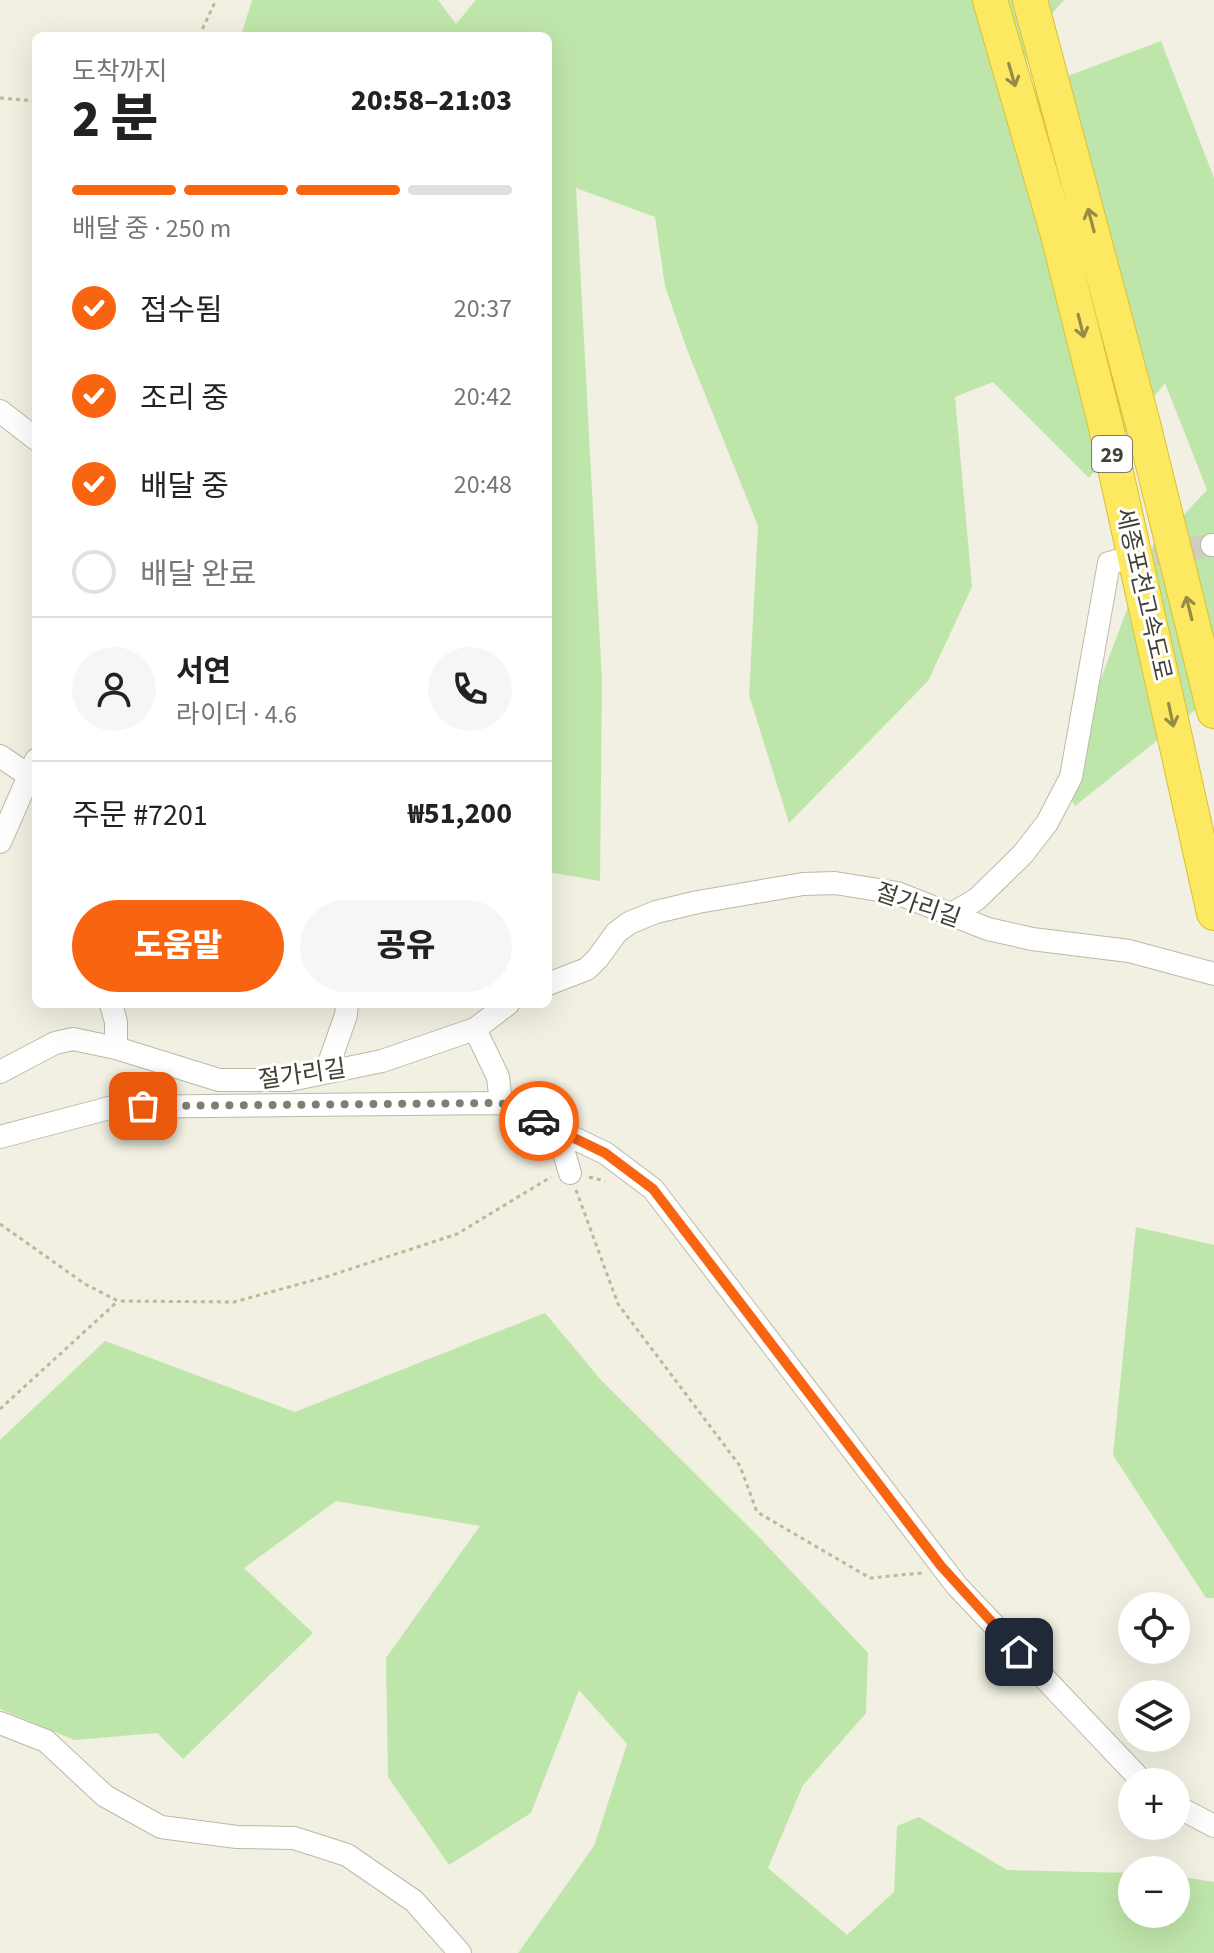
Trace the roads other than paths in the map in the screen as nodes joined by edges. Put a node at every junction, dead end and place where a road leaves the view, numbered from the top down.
1 (990, 0) edge
2 (1030, 0) edge
3 (0, 411) edge
4 (32, 436) edge
5 (1117, 561) dead end
6 (1214, 711) edge
7 (0, 756) edge
8 (32, 773) edge
9 (32, 778) edge
10 (0, 842) edge
11 (1214, 913) edge
12 (950, 915) junction
13 (1214, 974) edge
14 (552, 982) edge
15 (112, 1008) edge
16 (347, 1008) edge
17 (503, 1008) edge
18 (475, 1029) junction
19 (116, 1048) junction
20 (0, 1072) edge
21 (326, 1072) junction
22 (501, 1103) junction
23 (540, 1121) junction
24 (0, 1137) edge
25 (570, 1173) road end
26 (0, 1723) edge
27 (1130, 1768) edge
28 (1190, 1813) edge
29 (1214, 1826) edge
30 (460, 1953) edge

1 -> 11 highway, 세종포천고속도로 / 29
6 -> 2 highway, 세종포천고속도로 / 29
3 - 4 street
5 - 12 street
7 - 8 street
9 - 10 street
12 - 13 street, 절가리길
12 - 14 street, 절가리길
15 - 19 street
16 - 21 street
17 - 18 street, 절가리길
18 - 21 street, 절가리길
18 - 22 street
19 - 20 street, 절가리길
19 - 21 street, 절가리길
22 - 23 street
22 - 24 street
23 - 25 street
23 - 27 street
26 - 30 street
28 - 29 street

